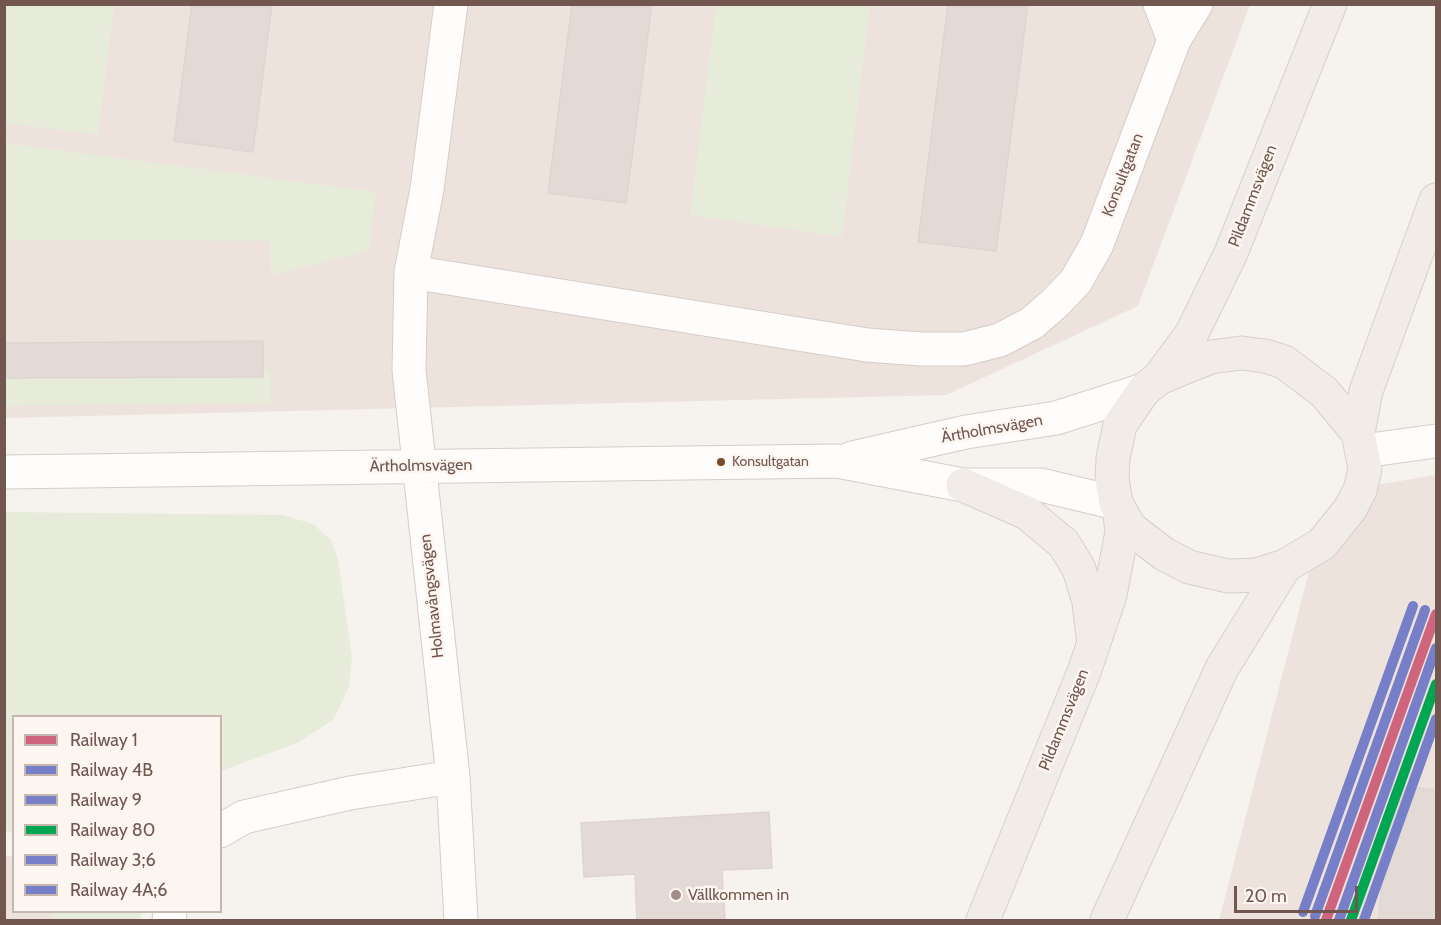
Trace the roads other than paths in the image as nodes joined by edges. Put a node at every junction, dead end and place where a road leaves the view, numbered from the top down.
1 (451, 4) edge
2 (1160, 4) edge
3 (1196, 4) edge
4 (1330, 4) edge
5 (1174, 40) junction
6 (1437, 200) edge
7 (411, 272) junction
8 (1152, 384) junction
9 (1437, 441) edge
10 (1361, 442) junction
11 (837, 461) junction
12 (420, 465) junction
13 (4, 472) edge
14 (963, 485) junction
15 (1118, 508) junction
16 (1285, 566) junction
17 (1094, 642) junction
18 (453, 777) junction
19 (222, 830) edge
20 (461, 921) edge
21 (983, 921) edge
22 (1107, 921) edge

1 - 7 street
2 - 5 street
3 - 5 street, Konsultgatan
4 - 8 main road, Pildammsvägen
5 - 7 street, Konsultgatan
6 - 10 main road
7 - 12 street, Holmavångsvägen
8 - 10 main road, Ärtholmsvägen
8 - 11 street, Ärtholmsvägen
8 - 15 main road
9 - 10 street
10 - 16 main road
11 - 12 street, Ärtholmsvägen
11 - 14 street, Ärtholmsvägen
12 - 13 street, Ärtholmsvägen
12 - 18 street, Holmavångsvägen
14 - 15 street, Ärtholmsvägen
14 - 17 main road
15 - 16 main road
15 - 17 main road, Pildammsvägen
16 - 22 main road
17 - 21 main road, Pildammsvägen
18 - 19 street
18 - 20 street, Holmavångsvägen

